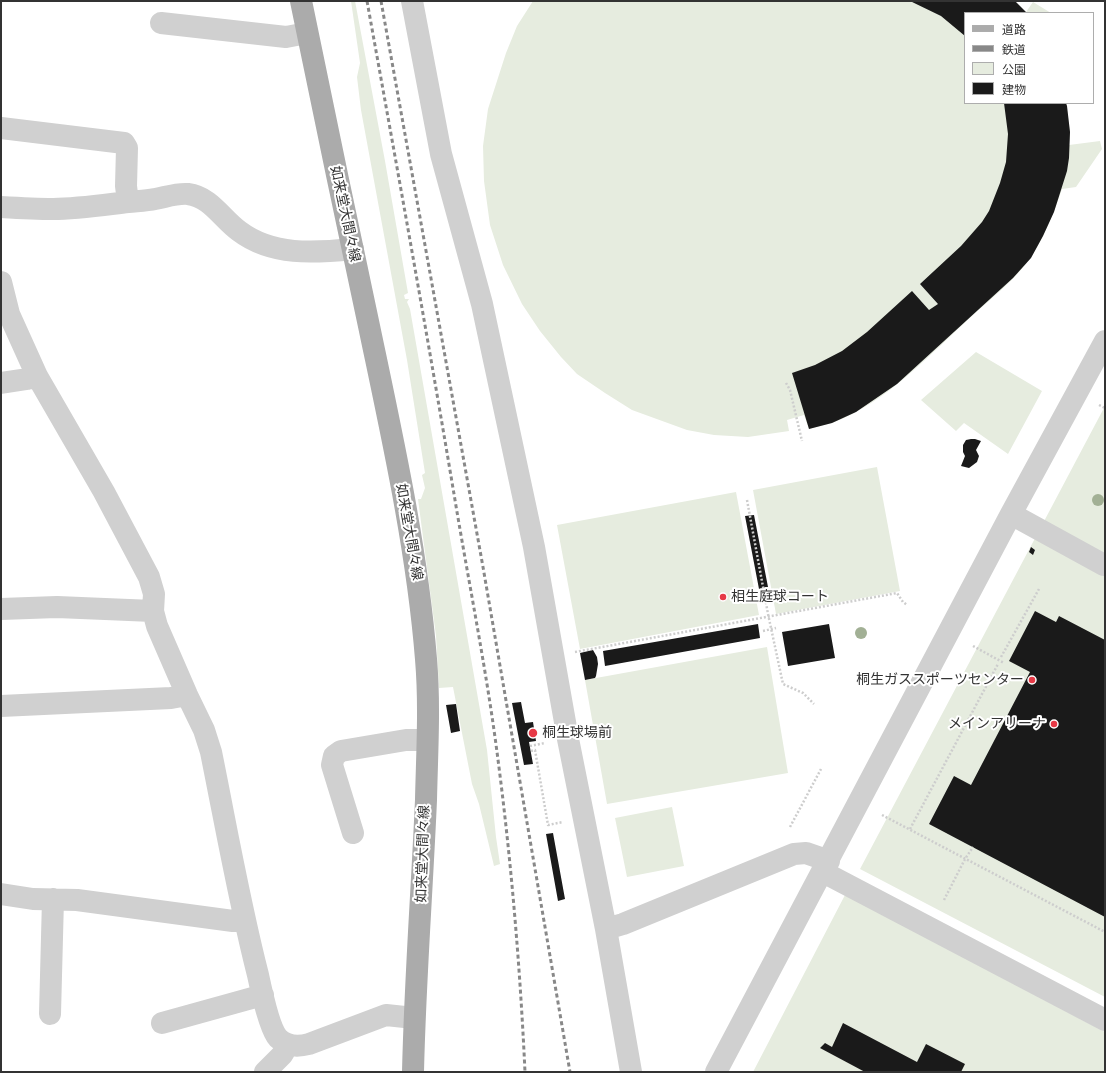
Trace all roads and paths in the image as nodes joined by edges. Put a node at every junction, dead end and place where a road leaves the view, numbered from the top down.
1 (301, 1) edge
2 (412, 1) edge
3 (161, 23) dead end
4 (307, 33) junction
5 (1, 128) edge
6 (128, 202) junction
7 (1, 207) edge
8 (352, 249) junction
9 (1, 282) edge
10 (1105, 341) edge
11 (37, 376) junction
12 (1, 382) edge
13 (786, 383) dead end
14 (1100, 405) dead end
15 (1105, 408) edge
16 (802, 441) dead end
17 (746, 500) dead end
18 (1011, 514) junction
19 (1104, 565) dead end
20 (1039, 589) dead end
21 (907, 605) dead end
22 (1, 609) edge
23 (153, 611) junction
24 (769, 617) junction
25 (776, 628) dead end
26 (763, 631) dead end
27 (973, 646) dead end
28 (571, 653) dead end
29 (1001, 657) dead end
30 (1004, 663) dead end
31 (998, 664) dead end
32 (187, 695) junction
33 (814, 704) dead end
34 (1, 706) edge
35 (427, 740) junction
36 (537, 744) dead end
37 (530, 746) dead end
38 (531, 751) dead end
39 (821, 769) dead end
40 (882, 815) dead end
41 (564, 822) dead end
42 (790, 827) dead end
43 (910, 830) junction
44 (353, 833) dead end
45 (973, 847) dead end
46 (965, 859) junction
47 (826, 867) junction
48 (1, 894) edge
49 (53, 899) junction
50 (944, 900) dead end
51 (244, 921) junction
52 (606, 928) junction
53 (1105, 932) edge
54 (263, 995) junction
55 (50, 1014) dead end
56 (414, 1018) junction
57 (1105, 1020) edge
58 (162, 1023) dead end
59 (288, 1045) junction
60 (265, 1072) edge
61 (413, 1072) edge
62 (631, 1072) edge
63 (716, 1072) edge

1 - 4 main road, 如来堂大間々線
2 - 52 street
3 - 4 street
4 - 8 main road, 如来堂大間々線
5 - 6 street
6 - 7 street
6 - 8 street
8 - 35 main road, 如来堂大間々線
9 - 11 street
10 - 18 street
11 - 12 street
11 - 23 street
13 - 16 path
14 - 15 path
17 - 24 path
18 - 19 street
18 - 47 street
20 - 29 path
21 - 24 path
22 - 23 street
23 - 32 street
24 - 28 path
24 - 33 path
25 - 26 path, bridge
27 - 30 path
31 - 43 path
32 - 34 street
32 - 51 street
35 - 44 street
35 - 56 main road, 如来堂大間々線
36 - 37 path
38 - 41 path
39 - 42 path
40 - 43 path
43 - 46 path
45 - 46 path
46 - 50 path
46 - 53 path
47 - 52 street
47 - 57 street
47 - 63 street
48 - 49 street
49 - 51 street
49 - 55 street
51 - 54 street
52 - 62 street
54 - 58 street
54 - 59 street
56 - 59 street
56 - 61 main road, 如来堂大間々線
59 - 60 street

